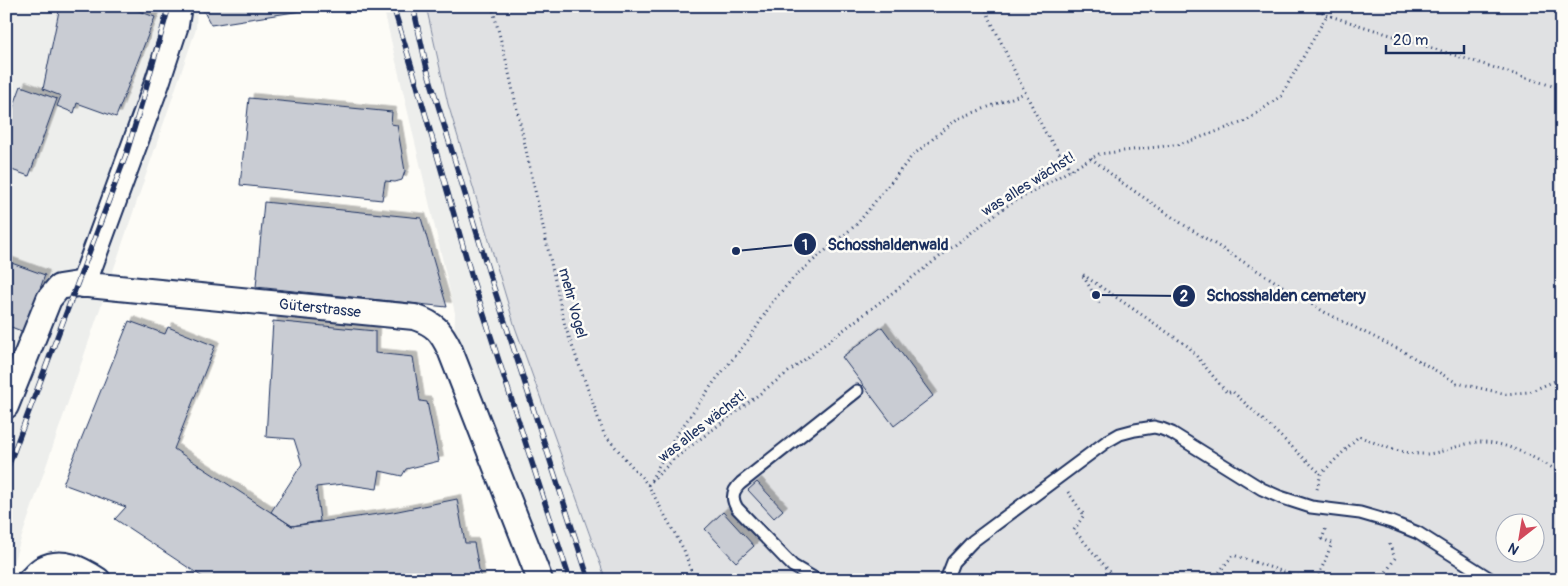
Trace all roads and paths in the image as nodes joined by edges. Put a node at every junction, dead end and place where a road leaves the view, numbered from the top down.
1 (179, 6) edge
2 (492, 6) edge
3 (984, 6) edge
4 (1314, 6) edge
5 (1327, 15) junction
6 (1562, 89) edge
7 (1025, 93) junction
8 (1091, 158) junction
9 (1071, 170) junction
10 (83, 285) junction
11 (1099, 303) dead end
12 (1562, 378) edge
13 (857, 391) dead end
14 (6, 406) edge
15 (1562, 473) edge
16 (1321, 474) junction
17 (1058, 477) junction
18 (648, 485) junction
19 (1313, 507) junction
20 (1332, 510) junction
21 (1391, 522) junction
22 (30, 580) edge
23 (98, 580) edge
24 (540, 580) edge
25 (694, 580) edge
26 (817, 580) edge
27 (946, 580) edge
28 (1117, 580) edge
29 (1213, 580) edge
30 (1308, 580) edge
31 (1318, 580) edge
32 (1381, 580) edge
33 (1492, 580) edge

1 - 10 street
2 - 18 path, mehr Vogel
3 - 7 path
4 - 5 path
5 - 6 path
5 - 8 path, was alles wächst!
7 - 9 path
7 - 18 path
8 - 9 path, was alles wächst!
8 - 12 path
9 - 18 path, was alles wächst!
10 - 14 street, Güterstrasse
10 - 24 street, Güterstrasse
11 - 16 path
13 - 26 lane
15 - 16 path
16 - 19 path
17 - 19 lane
17 - 27 lane
17 - 28 path
18 - 25 path, mehr Vogel
19 - 20 lane
20 - 21 lane
20 - 31 path
21 - 32 path
21 - 33 lane
22 - 23 street
29 - 30 path

